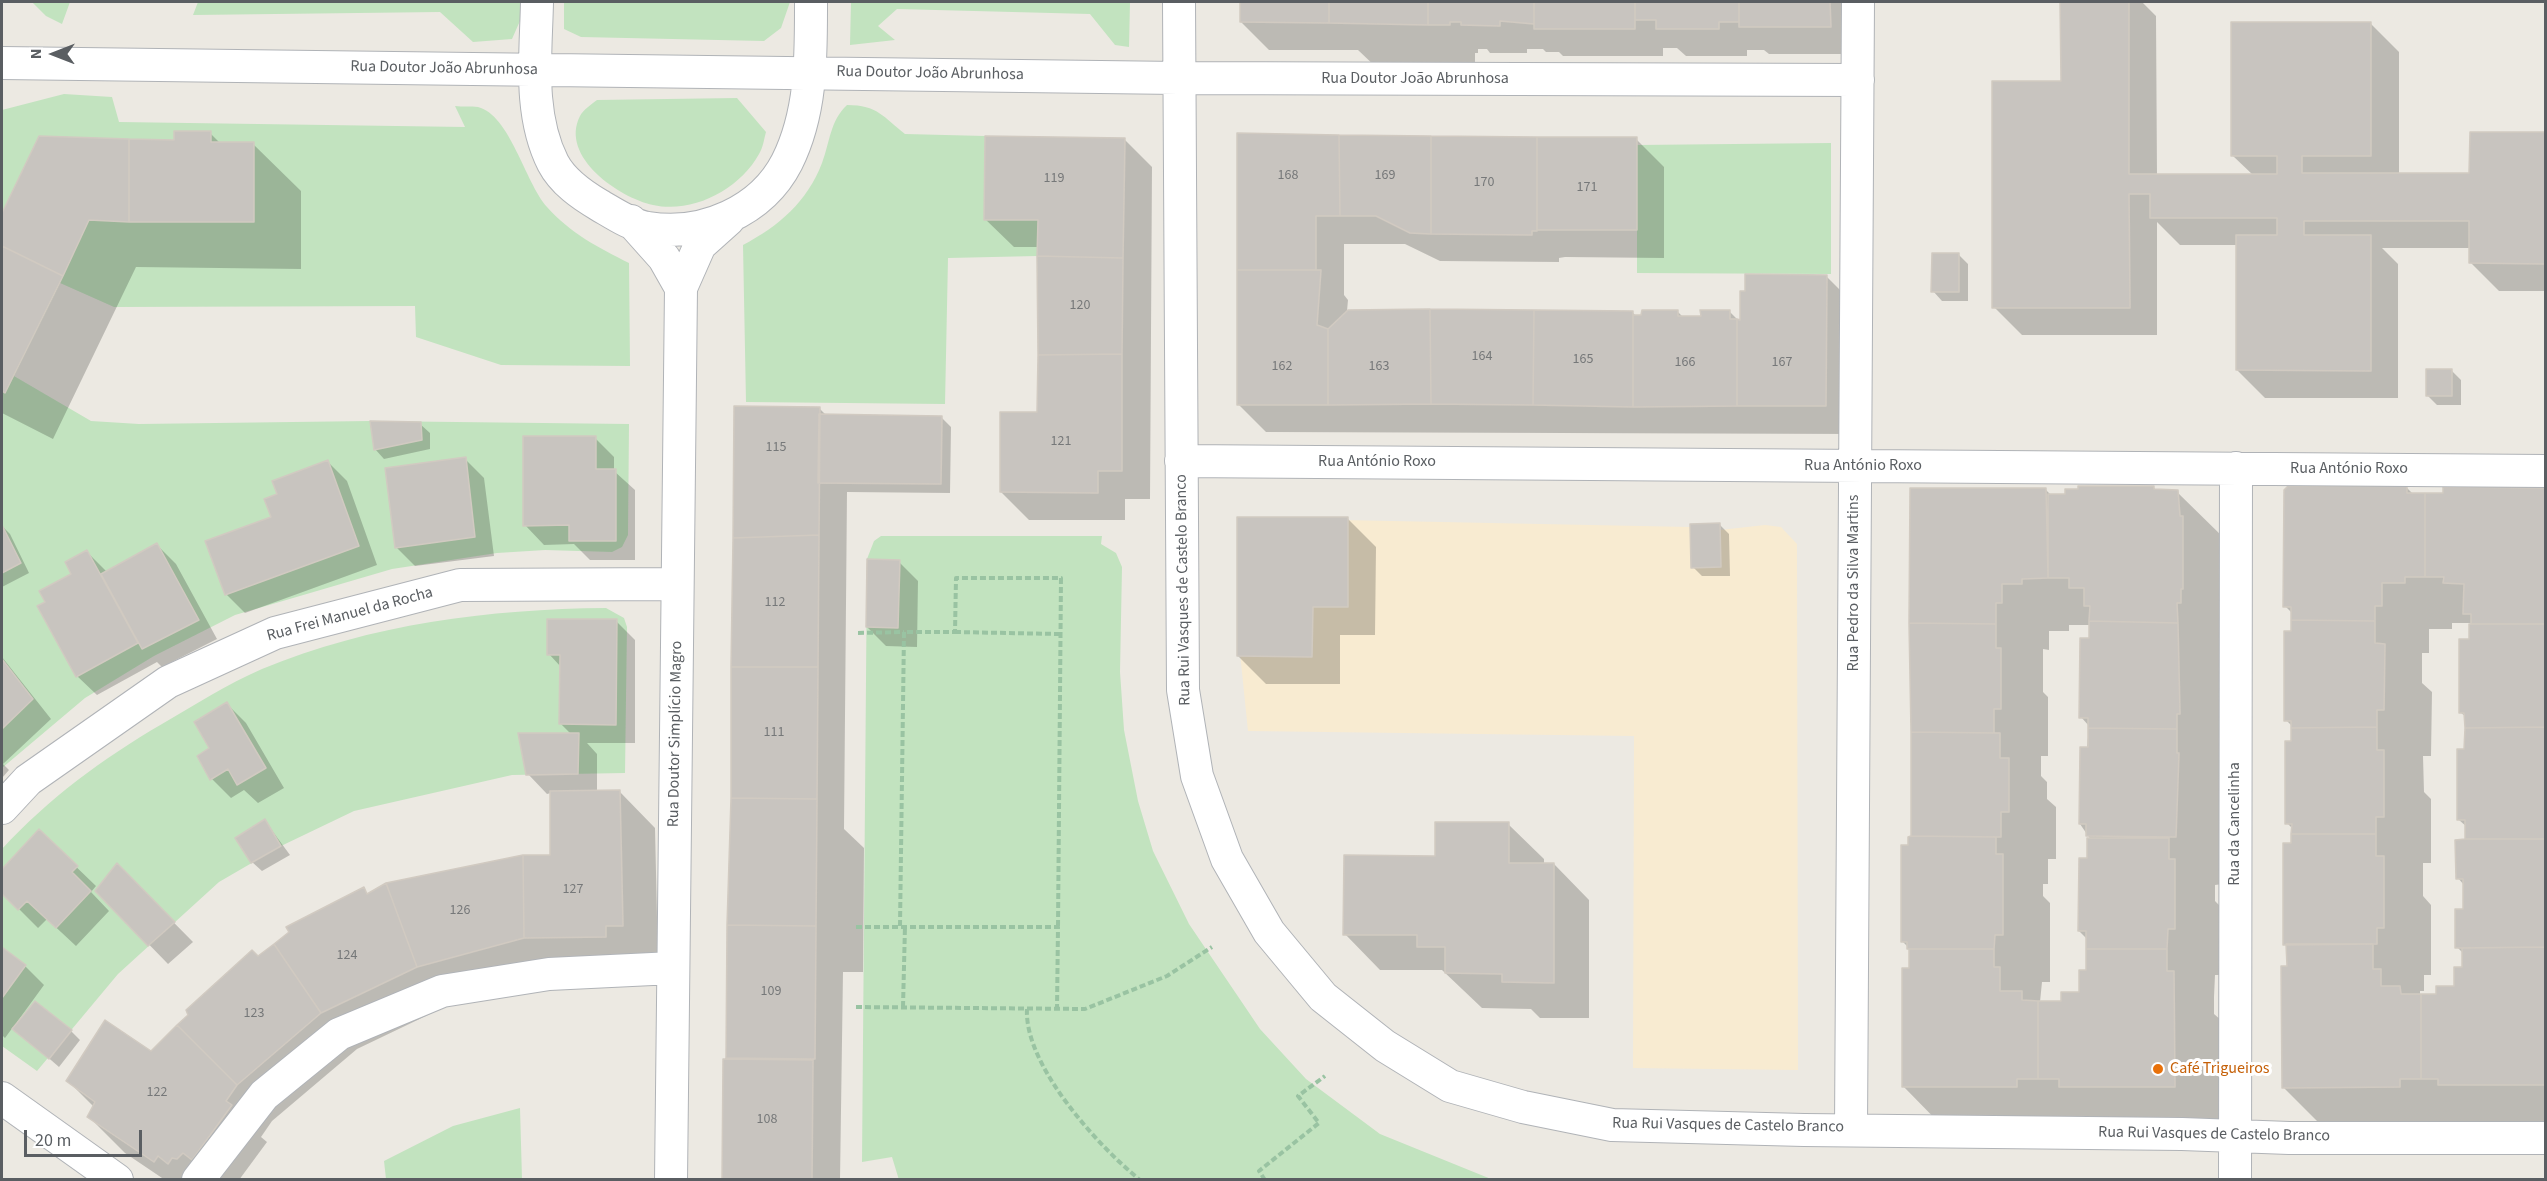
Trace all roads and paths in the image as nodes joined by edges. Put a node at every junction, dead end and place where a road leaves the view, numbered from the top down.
1 (537, 2) edge
2 (811, 2) edge
3 (1179, 2) edge
4 (1858, 2) edge
5 (2, 63) edge
6 (536, 70) junction
7 (811, 72) junction
8 (1178, 78) junction
9 (1858, 80) junction
10 (729, 219) junction
11 (631, 220) junction
12 (681, 288) junction
13 (1181, 461) junction
14 (1855, 466) junction
15 (2236, 468) junction
16 (2546, 471) edge
17 (677, 584) junction
18 (904, 632) junction
19 (955, 632) junction
20 (858, 633) dead end
21 (1060, 634) junction
22 (2, 808) edge
23 (902, 926) junction
24 (856, 927) dead end
25 (1058, 927) junction
26 (1212, 948) dead end
27 (674, 968) junction
28 (856, 1007) dead end
29 (903, 1007) junction
30 (1027, 1009) junction
31 (1057, 1009) junction
32 (1325, 1076) dead end
33 (2, 1098) edge
34 (1851, 1129) junction
35 (2235, 1136) junction
36 (2546, 1138) edge
37 (117, 1179) edge
38 (198, 1179) edge
39 (671, 1179) edge
40 (1140, 1179) edge
41 (1265, 1179) edge
42 (2235, 1179) edge

1 - 6 street
2 - 7 street
3 - 8 street, Rua Rui Vasques de Castelo Branco
4 - 9 street, Rua Pedro da Silva Martins
5 - 6 street, Rua Doutor João Abrunhosa
6 - 7 street, Rua Doutor João Abrunhosa
6 - 11 street
7 - 8 street, Rua Doutor João Abrunhosa
7 - 10 street
8 - 9 street, Rua Doutor João Abrunhosa
8 - 13 street, Rua Rui Vasques de Castelo Branco
9 - 14 street, Rua Pedro da Silva Martins
10 - 11 street
10 - 12 street
11 - 12 street
12 - 17 street, Rua Doutor Simplício Magro
13 - 14 street, Rua António Roxo
13 - 34 street, Rua Rui Vasques de Castelo Branco
14 - 15 street, Rua António Roxo
14 - 34 street, Rua Pedro da Silva Martins
15 - 16 street, Rua António Roxo
15 - 35 street, Rua da Cancelinha
17 - 22 street, Rua Frei Manuel da Rocha
17 - 27 street, Rua Doutor Simplício Magro
18 - 19 path
18 - 20 path
18 - 23 path
19 - 21 path
19 - 21 path
21 - 25 path
23 - 24 path
23 - 25 path
23 - 29 path
25 - 31 path
26 - 31 path
27 - 38 street
27 - 39 street, Rua Doutor Simplício Magro
28 - 29 path
29 - 30 path
30 - 31 path
30 - 40 path
32 - 41 path
33 - 37 street
34 - 35 street, Rua Rui Vasques de Castelo Branco
35 - 36 street, Rua Rui Vasques de Castelo Branco
35 - 42 street, Rua da Cancelinha

